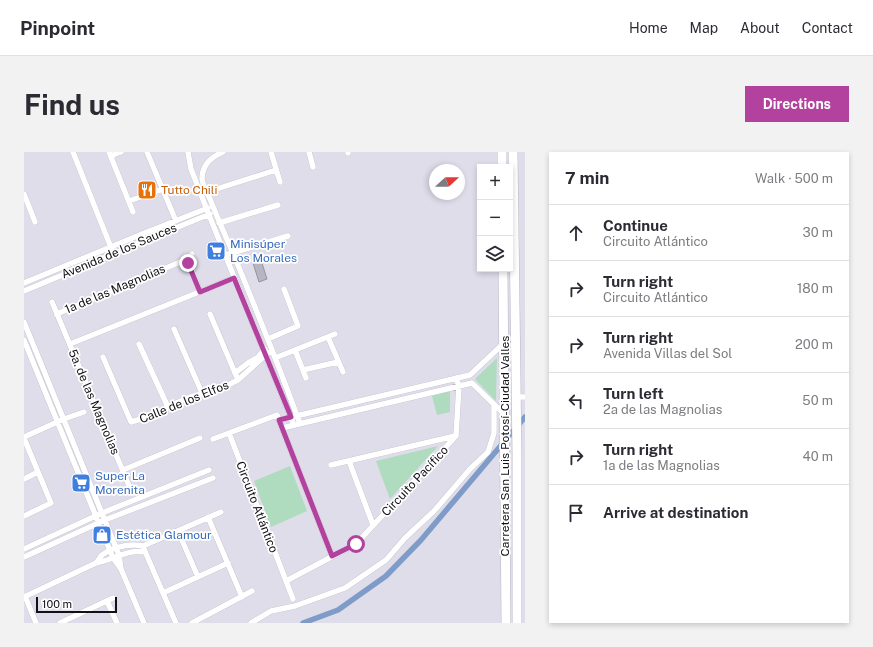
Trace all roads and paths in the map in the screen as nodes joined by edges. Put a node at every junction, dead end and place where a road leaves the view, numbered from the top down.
1 (73, 152) edge
2 (121, 152) edge
3 (146, 152) edge
4 (188, 152) edge
5 (223, 152) edge
6 (271, 152) edge
7 (309, 152) edge
8 (502, 152) edge
9 (513, 152) edge
10 (110, 154) edge
11 (502, 164) edge
12 (313, 167) dead end
13 (276, 170) junction
14 (280, 182) dead end
15 (163, 189) junction
16 (206, 192) junction
17 (24, 194) edge
18 (129, 201) junction
19 (278, 205) dead end
20 (214, 210) junction
21 (133, 212) dead end
22 (208, 212) junction
23 (176, 221) junction
24 (35, 222) dead end
25 (219, 223) junction
26 (288, 236) dead end
27 (111, 247) junction
28 (233, 253) junction
29 (114, 254) junction
30 (192, 254) dead end
31 (225, 255) junction
32 (185, 260) junction
33 (503, 272) edge
34 (234, 278) junction
35 (24, 283) edge
36 (284, 289) dead end
37 (24, 291) edge
38 (200, 292) junction
39 (52, 302) dead end
40 (210, 314) dead end
41 (57, 315) junction
42 (24, 322) edge
43 (174, 329) dead end
44 (335, 334) dead end
45 (328, 337) junction
46 (268, 339) junction
47 (24, 340) edge
48 (504, 343) junction
49 (70, 344) junction
50 (140, 344) dead end
51 (271, 348) junction
52 (295, 350) junction
53 (265, 353) junction
54 (103, 357) dead end
55 (275, 358) junction
56 (338, 362) junction
57 (303, 370) junction
58 (343, 372) dead end
59 (235, 373) junction
60 (470, 375) junction
61 (306, 378) dead end
62 (456, 378) junction
63 (238, 380) junction
64 (472, 383) junction
65 (458, 386) junction
66 (202, 393) junction
67 (390, 394) junction
68 (520, 397) edge
69 (392, 402) junction
70 (494, 404) junction
71 (168, 406) junction
72 (84, 412) dead end
73 (298, 416) junction
74 (505, 416) junction
75 (291, 417) junction
76 (64, 419) junction
77 (279, 420) junction
78 (58, 422) junction
79 (300, 424) junction
80 (294, 425) junction
81 (282, 428) junction
82 (229, 433) junction
83 (456, 436) junction
84 (24, 438) edge
85 (200, 438) dead end
86 (213, 439) dead end
87 (349, 461) junction
88 (331, 465) dead end
89 (122, 470) junction
90 (209, 470) dead end
91 (38, 472) junction
92 (24, 478) edge
93 (212, 478) dead end
94 (173, 484) junction
95 (130, 488) dead end
96 (177, 492) junction
97 (221, 512) dead end
98 (102, 513) junction
99 (24, 516) edge
100 (96, 516) junction
101 (208, 518) junction
102 (105, 520) junction
103 (98, 523) junction
104 (373, 525) junction
105 (178, 531) junction
106 (117, 548) junction
107 (24, 549) edge
108 (144, 549) junction
109 (110, 551) junction
110 (119, 555) junction
111 (332, 556) junction
112 (24, 557) edge
113 (113, 558) junction
114 (96, 563) junction
115 (228, 563) junction
116 (121, 568) junction
117 (198, 577) junction
118 (286, 581) junction
119 (252, 592) dead end
120 (163, 593) junction
121 (24, 596) edge
122 (242, 597) junction
123 (113, 598) dead end
124 (293, 599) dead end
125 (107, 601) junction
126 (72, 620) edge
127 (36, 623) edge
128 (60, 623) edge
129 (117, 623) edge
130 (144, 623) edge
131 (176, 623) edge
132 (192, 623) edge
133 (251, 623) edge
134 (506, 623) edge
135 (517, 623) edge

1 - 27 street
2 - 10 street
3 - 15 street
4 - 22 street
5 - 16 street
6 - 13 street
7 - 12 street
8 - 11 main road
9 - 68 main road
10 - 18 street
13 - 14 street
13 - 16 street
15 - 18 street
15 - 23 street
16 - 20 street
17 - 24 street
18 - 21 street
19 - 25 street
20 - 22 street, Avenida de los Sauces
20 - 25 street
22 - 23 street, Avenida de los Sauces
22 - 29 street, Avenida de los Sauces
22 - 31 street
23 - 27 street, Avenida de los Sauces
25 - 28 street
26 - 28 street
27 - 29 street
27 - 35 street, Avenida de los Sauces
28 - 31 street
28 - 46 street
29 - 37 street, Avenida de los Sauces
30 - 32 street, 1a de las Magnolias
31 - 34 street
32 - 38 street
32 - 41 street, 1a de las Magnolias
33 - 48 main road, Carretera San Luis Potosí-Ciudad Valles
34 - 38 street
34 - 53 street
36 - 46 street
38 - 49 street
39 - 41 street, 5a. de las Magnolias
40 - 59 street
41 - 49 street, 5a. de las Magnolias
42 - 76 street
43 - 66 street
44 - 45 street
45 - 52 street
45 - 56 street
46 - 51 street
47 - 78 street
48 - 60 street
48 - 74 main road, Carretera San Luis Potosí-Ciudad Valles
49 - 89 street, 5a. de las Magnolias
50 - 71 street
51 - 53 street, Calle de los Elfos
51 - 55 street
52 - 55 street
52 - 57 street
53 - 59 street, Calle de los Elfos
53 - 63 street, Calle de los Elfos
53 - 75 street
54 - 71 street, Calle de los Elfos
55 - 73 street
56 - 57 street
56 - 58 street
57 - 61 street
59 - 63 street
60 - 62 street
60 - 64 street
62 - 65 street, Circuito Pacífico
62 - 67 street
63 - 66 street, Calle de los Elfos
64 - 65 street
64 - 70 street
65 - 69 street
65 - 83 street, Circuito Pacífico
66 - 71 street, Calle de los Elfos
67 - 69 street
67 - 73 street
68 - 135 main road
69 - 79 street
70 - 74 street
70 - 133 street
72 - 76 street
73 - 75 street
73 - 79 street
74 - 134 main road, Carretera San Luis Potosí-Ciudad Valles
75 - 77 street
75 - 80 street
76 - 78 street
76 - 98 street
77 - 81 street
77 - 82 street
78 - 84 street
78 - 100 street
79 - 80 street
80 - 81 street
81 - 111 street
82 - 86 street
82 - 118 street, Circuito Atlántico
83 - 87 street, Circuito Pacífico
83 - 104 street, Circuito Pacífico
84 - 91 street
85 - 89 street
87 - 88 street, Circuito Pacífico
87 - 104 street, Circuito Pacífico
89 - 95 street, 5a. de las Magnolias
90 - 94 street
91 - 92 street
91 - 99 street
93 - 96 street
94 - 96 street
94 - 98 street
96 - 102 street
97 - 101 street
98 - 100 street
98 - 102 street
100 - 103 street
100 - 107 street
101 - 105 street
101 - 115 street
102 - 103 street
102 - 106 street
103 - 109 street
103 - 112 street
104 - 111 street, Circuito Pacífico
105 - 108 street
105 - 117 street
106 - 108 street
106 - 109 street
106 - 110 street
108 - 110 street
108 - 120 street
109 - 113 street
109 - 114 street
110 - 113 street
110 - 116 street
111 - 118 street
113 - 114 street
113 - 116 street
114 - 121 street
115 - 117 street
115 - 122 street
116 - 130 street
117 - 120 street
118 - 124 street, Circuito Atlántico
119 - 122 street
120 - 131 street
121 - 127 street
122 - 132 street
123 - 125 street
125 - 126 street
125 - 129 street
126 - 128 street

